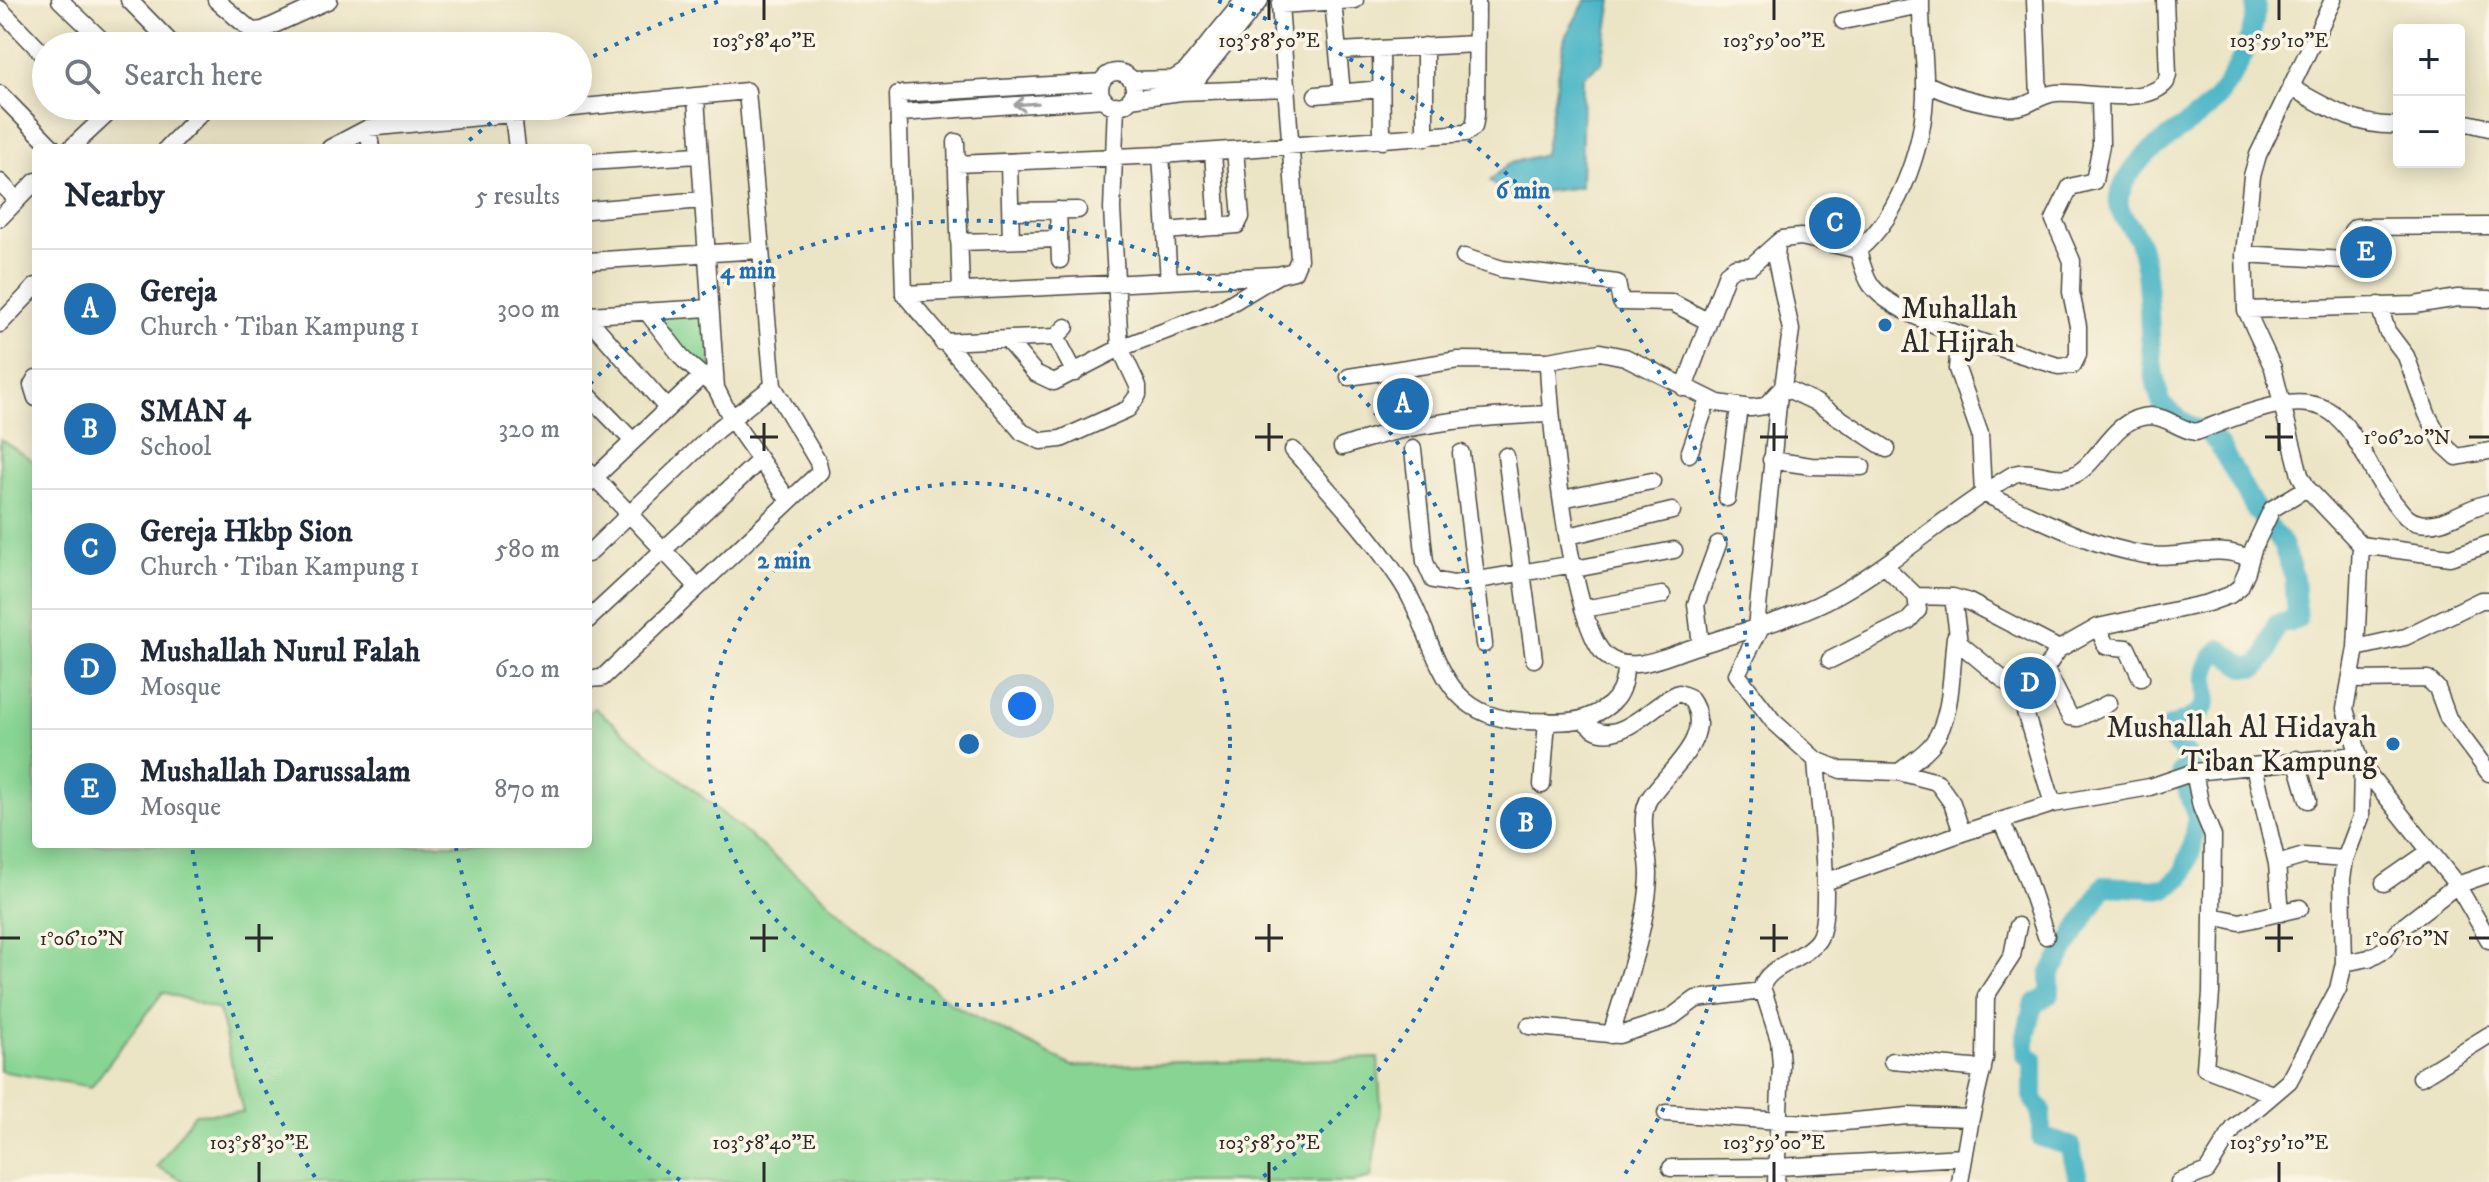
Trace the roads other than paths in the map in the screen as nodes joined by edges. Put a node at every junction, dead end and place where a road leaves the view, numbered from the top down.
1 (60, 0) edge
2 (129, 0) edge
3 (216, 0) edge
4 (1244, 0) edge
5 (1355, 0) edge
6 (1477, 0) edge
7 (2035, 0) edge
8 (2165, 0) edge
9 (2333, 0) edge
10 (1333, 1) edge
11 (1268, 2) edge
12 (311, 3) edge
13 (1921, 3) edge
14 (228, 6) edge
15 (0, 9) edge
16 (1843, 21) dead end
17 (93, 32) edge
18 (160, 32) edge
19 (32, 42) edge
20 (1476, 44) junction
21 (1425, 46) junction
22 (1381, 49) junction
23 (1339, 51) junction
24 (1132, 80) junction
25 (1925, 83) junction
26 (1288, 88) junction
27 (2292, 88) junction
28 (1381, 89) junction
29 (1181, 92) junction
30 (1342, 93) junction
31 (0, 94) edge
32 (1316, 95) dead end
33 (1113, 96) junction
34 (2100, 96) junction
35 (696, 98) junction
36 (2039, 98) junction
37 (0, 108) edge
38 (592, 108) edge
39 (900, 113) junction
40 (96, 120) edge
41 (194, 120) edge
42 (457, 120) edge
43 (514, 120) edge
44 (2465, 122) edge
45 (2393, 126) edge
46 (368, 128) junction
47 (2489, 128) edge
48 (1425, 138) junction
49 (1382, 141) junction
50 (956, 142) dead end
51 (35, 144) edge
52 (49, 144) edge
53 (75, 144) edge
54 (171, 144) edge
55 (338, 144) edge
56 (370, 144) edge
57 (517, 144) edge
58 (1291, 145) junction
59 (1235, 150) junction
60 (1213, 152) junction
61 (698, 155) junction
62 (1161, 155) junction
63 (1112, 157) junction
64 (592, 162) edge
65 (956, 164) junction
66 (1009, 164) junction
67 (0, 182) edge
68 (32, 185) edge
69 (17, 200) junction
70 (702, 200) junction
71 (592, 210) edge
72 (1058, 210) junction
73 (1078, 210) dead end
74 (1011, 211) junction
75 (0, 218) edge
76 (2489, 226) edge
77 (1218, 227) junction
78 (1166, 231) junction
79 (1059, 239) junction
80 (1011, 240) junction
81 (959, 242) junction
82 (1777, 243) junction
83 (760, 250) junction
84 (1858, 250) junction
85 (704, 251) junction
86 (2244, 254) junction
87 (1464, 257) dead end
88 (1060, 260) dead end
89 (592, 261) edge
90 (1278, 275) junction
91 (1169, 281) junction
92 (1115, 285) junction
93 (32, 290) edge
94 (961, 290) junction
95 (904, 294) junction
96 (2489, 299) edge
97 (2379, 305) junction
98 (709, 308) junction
99 (2246, 310) junction
100 (647, 312) junction
101 (592, 316) edge
102 (592, 321) edge
103 (1707, 321) junction
104 (0, 324) edge
105 (1960, 335) junction
106 (1007, 340) junction
107 (942, 342) junction
108 (1120, 348) junction
109 (1548, 361) junction
110 (1075, 373) junction
111 (703, 375) junction
112 (1349, 377) dead end
113 (773, 386) junction
114 (716, 388) junction
115 (1684, 388) junction
116 (1781, 390) junction
117 (592, 399) edge
118 (1708, 399) junction
119 (2285, 403) junction
120 (1739, 407) junction
121 (667, 408) junction
122 (1549, 414) junction
123 (732, 420) junction
124 (633, 441) junction
125 (1342, 447) dead end
126 (1413, 449) dead end
127 (1887, 449) dead end
128 (1293, 450) dead end
129 (2489, 451) edge
130 (1461, 453) dead end
131 (1689, 454) dead end
132 (1506, 456) dead end
133 (760, 460) junction
134 (1771, 460) junction
135 (1862, 467) dead end
136 (592, 475) edge
137 (592, 479) edge
138 (1652, 481) dead end
139 (2307, 488) junction
140 (1983, 493) junction
141 (1727, 498) dead end
142 (1562, 499) junction
143 (789, 501) junction
144 (2489, 503) edge
145 (1672, 511) dead end
146 (631, 515) junction
147 (1569, 536) junction
148 (1718, 544) dead end
149 (2489, 544) edge
150 (2361, 545) junction
151 (592, 550) edge
152 (1674, 550) dead end
153 (663, 552) junction
154 (2250, 559) junction
155 (1885, 566) junction
156 (1574, 567) junction
157 (1522, 573) junction
158 (1475, 581) junction
159 (697, 586) junction
160 (1662, 595) dead end
161 (1916, 596) junction
162 (1953, 597) junction
163 (2489, 600) edge
164 (1583, 609) junction
165 (592, 616) edge
166 (1759, 627) junction
167 (2098, 627) junction
168 (1955, 637) junction
169 (1484, 644) dead end
170 (1701, 645) junction
171 (2356, 648) junction
172 (2059, 649) junction
173 (1534, 659) dead end
174 (1830, 660) dead end
175 (1625, 665) junction
176 (2045, 668) junction
177 (2141, 678) dead end
178 (592, 679) edge
179 (2350, 680) junction
180 (2023, 696) junction
181 (2109, 703) dead end
182 (1583, 719) junction
183 (1547, 721) junction
184 (2296, 759) junction
185 (1816, 760) junction
186 (2359, 760) junction
187 (2254, 766) junction
188 (1899, 772) junction
189 (2489, 773) edge
190 (2185, 775) junction
191 (1542, 785) dead end
192 (2308, 800) dead end
193 (2053, 804) junction
194 (2001, 821) junction
195 (1962, 833) junction
196 (2430, 851) junction
197 (2345, 859) junction
198 (2277, 864) junction
199 (2489, 874) edge
200 (1825, 882) junction
201 (2384, 883) dead end
202 (2457, 885) junction
203 (2300, 908) dead end
204 (2281, 913) junction
205 (2212, 916) junction
206 (2018, 926) dead end
207 (2046, 936) dead end
208 (2489, 940) edge
209 (2344, 963) junction
210 (1762, 991) junction
211 (1529, 1026) dead end
212 (1611, 1035) junction
213 (2489, 1035) edge
214 (1892, 1061) dead end
215 (1983, 1069) junction
216 (2421, 1077) dead end
217 (2272, 1094) junction
218 (1666, 1113) dead end
219 (1971, 1118) junction
220 (1777, 1121) junction
221 (1964, 1157) junction
222 (1671, 1168) dead end
223 (1776, 1178) edge
224 (2186, 1181) edge
225 (1960, 1182) edge

1 - 17 street
2 - 18 street
3 - 14 street
4 - 24 street
5 - 10 street
6 - 20 street
7 - 36 street
8 - 34 street
9 - 27 street
10 - 11 street
10 - 23 street
11 - 26 street
11 - 29 street
12 - 14 street
13 - 16 street
13 - 25 street
15 - 19 street
20 - 21 street
20 - 48 street
21 - 22 street
21 - 48 street
22 - 23 street
22 - 28 street
23 - 30 street
24 - 33 street
24 - 33 street
25 - 36 street
25 - 84 street
26 - 29 street
26 - 58 street
27 - 45 street
27 - 86 street
28 - 30 street
28 - 49 street
29 - 33 street
30 - 32 street
31 - 52 street
33 -> 39 street
33 - 39 street
33 - 63 street
34 - 36 street
34 - 105 street
35 - 38 street
35 - 61 street
35 - 83 street
37 - 51 street
39 - 95 street
40 - 53 street
41 - 54 street
42 - 46 street
43 - 57 street
44 - 47 street
46 - 55 street
46 - 56 street
48 - 49 street
49 - 58 street
50 - 65 street
58 - 59 street
58 - 90 street
59 - 60 street
59 - 77 street
60 - 62 street
60 - 77 street
61 - 64 street
61 - 70 street
62 - 63 street
62 - 78 street
63 - 66 street
63 - 92 street
65 - 66 street
65 - 81 street
66 - 74 street
67 - 69 street
68 - 69 street
69 - 75 street
70 - 71 street
70 - 85 street
72 - 73 street
72 - 74 street
72 - 79 street
74 - 80 street
76 - 86 street
77 - 78 street
78 - 91 street
79 - 80 street
79 - 88 street
80 - 81 street
81 - 94 street
82 - 84 street
82 - 103 street
82 - 116 street
83 - 85 street
83 - 113 street
84 - 105 street
85 - 89 street
85 - 98 street
86 - 99 street
87 - 103 street
90 - 91 street
90 - 108 street
91 - 92 street
92 - 94 street
92 - 108 street
93 - 104 street
94 - 95 street
95 - 107 street
96 - 97 street
97 - 99 street
97 - 129 street
98 - 100 street
98 - 114 street
99 - 119 street
100 - 101 street
100 - 111 street
102 - 121 street
103 - 115 street
105 - 140 street
106 - 107 street
106 - 110 street
106 - 110 street
107 - 108 street
108 - 110 street
109 - 112 street
109 - 115 street
109 - 122 street
111 - 114 street
111 - 121 street
113 - 123 street
113 - 143 street
114 - 123 street
115 - 118 street
116 - 120 street
116 - 127 street
116 - 134 street
117 - 124 street
118 - 120 street
118 - 131 street
119 - 139 street
119 - 140 street
119 - 144 street
120 - 141 street
121 - 124 street
122 - 125 street
122 - 142 street
123 - 133 street
123 - 146 street
124 - 136 street
126 - 158 street
128 - 183 street
130 - 158 street
132 - 157 street
133 - 143 street
133 - 153 street
134 - 135 street
134 - 166 street
137 - 146 street
138 - 142 street
139 - 150 street
139 - 154 street
140 - 154 street
140 - 155 street
142 - 147 street
143 - 159 street
145 - 147 street
146 - 151 street
146 - 153 street
147 - 156 street
148 - 170 street
149 - 150 street
150 - 171 street
152 - 156 street
153 - 159 street
153 - 165 street
154 - 167 street
155 - 161 street
155 - 166 street
156 - 157 street
156 - 164 street
157 - 158 street
157 - 173 street
158 - 169 street
159 - 178 street
160 - 164 street
161 - 162 street
161 - 174 street
162 - 168 street
162 - 172 street
163 - 171 street
164 - 175 street
166 - 170 street
166 - 185 street
167 - 172 street
167 - 177 street
168 - 180 street
168 - 188 street
170 - 175 street
171 - 179 street
172 - 176 street
175 - 182 street
176 - 180 street
176 - 181 street
179 - 186 street
179 - 189 street
180 - 193 street
182 - 183 street
182 - 212 street
183 - 191 street
184 - 186 street
184 - 187 street
184 - 192 street
185 - 188 street
185 - 200 street
186 - 196 street
186 - 197 street
187 - 190 street
187 - 198 street
188 - 195 street
190 - 193 street
190 - 205 street
193 - 194 street
194 - 195 street
194 - 207 street
195 - 200 street
196 - 201 street
196 - 202 street
197 - 198 street
197 - 209 street
198 - 204 street
199 - 202 street
200 - 210 street
202 - 208 street
202 - 209 street
203 - 204 street
204 - 205 street
205 - 217 street
206 - 215 street
209 - 217 street
210 - 212 street
210 - 220 street
211 - 212 street
213 - 216 street
214 - 215 street
215 - 219 street
217 - 224 street
218 - 220 street
219 - 220 street
219 - 221 street
220 - 223 street
221 - 223 street
221 - 225 street
222 - 223 street

